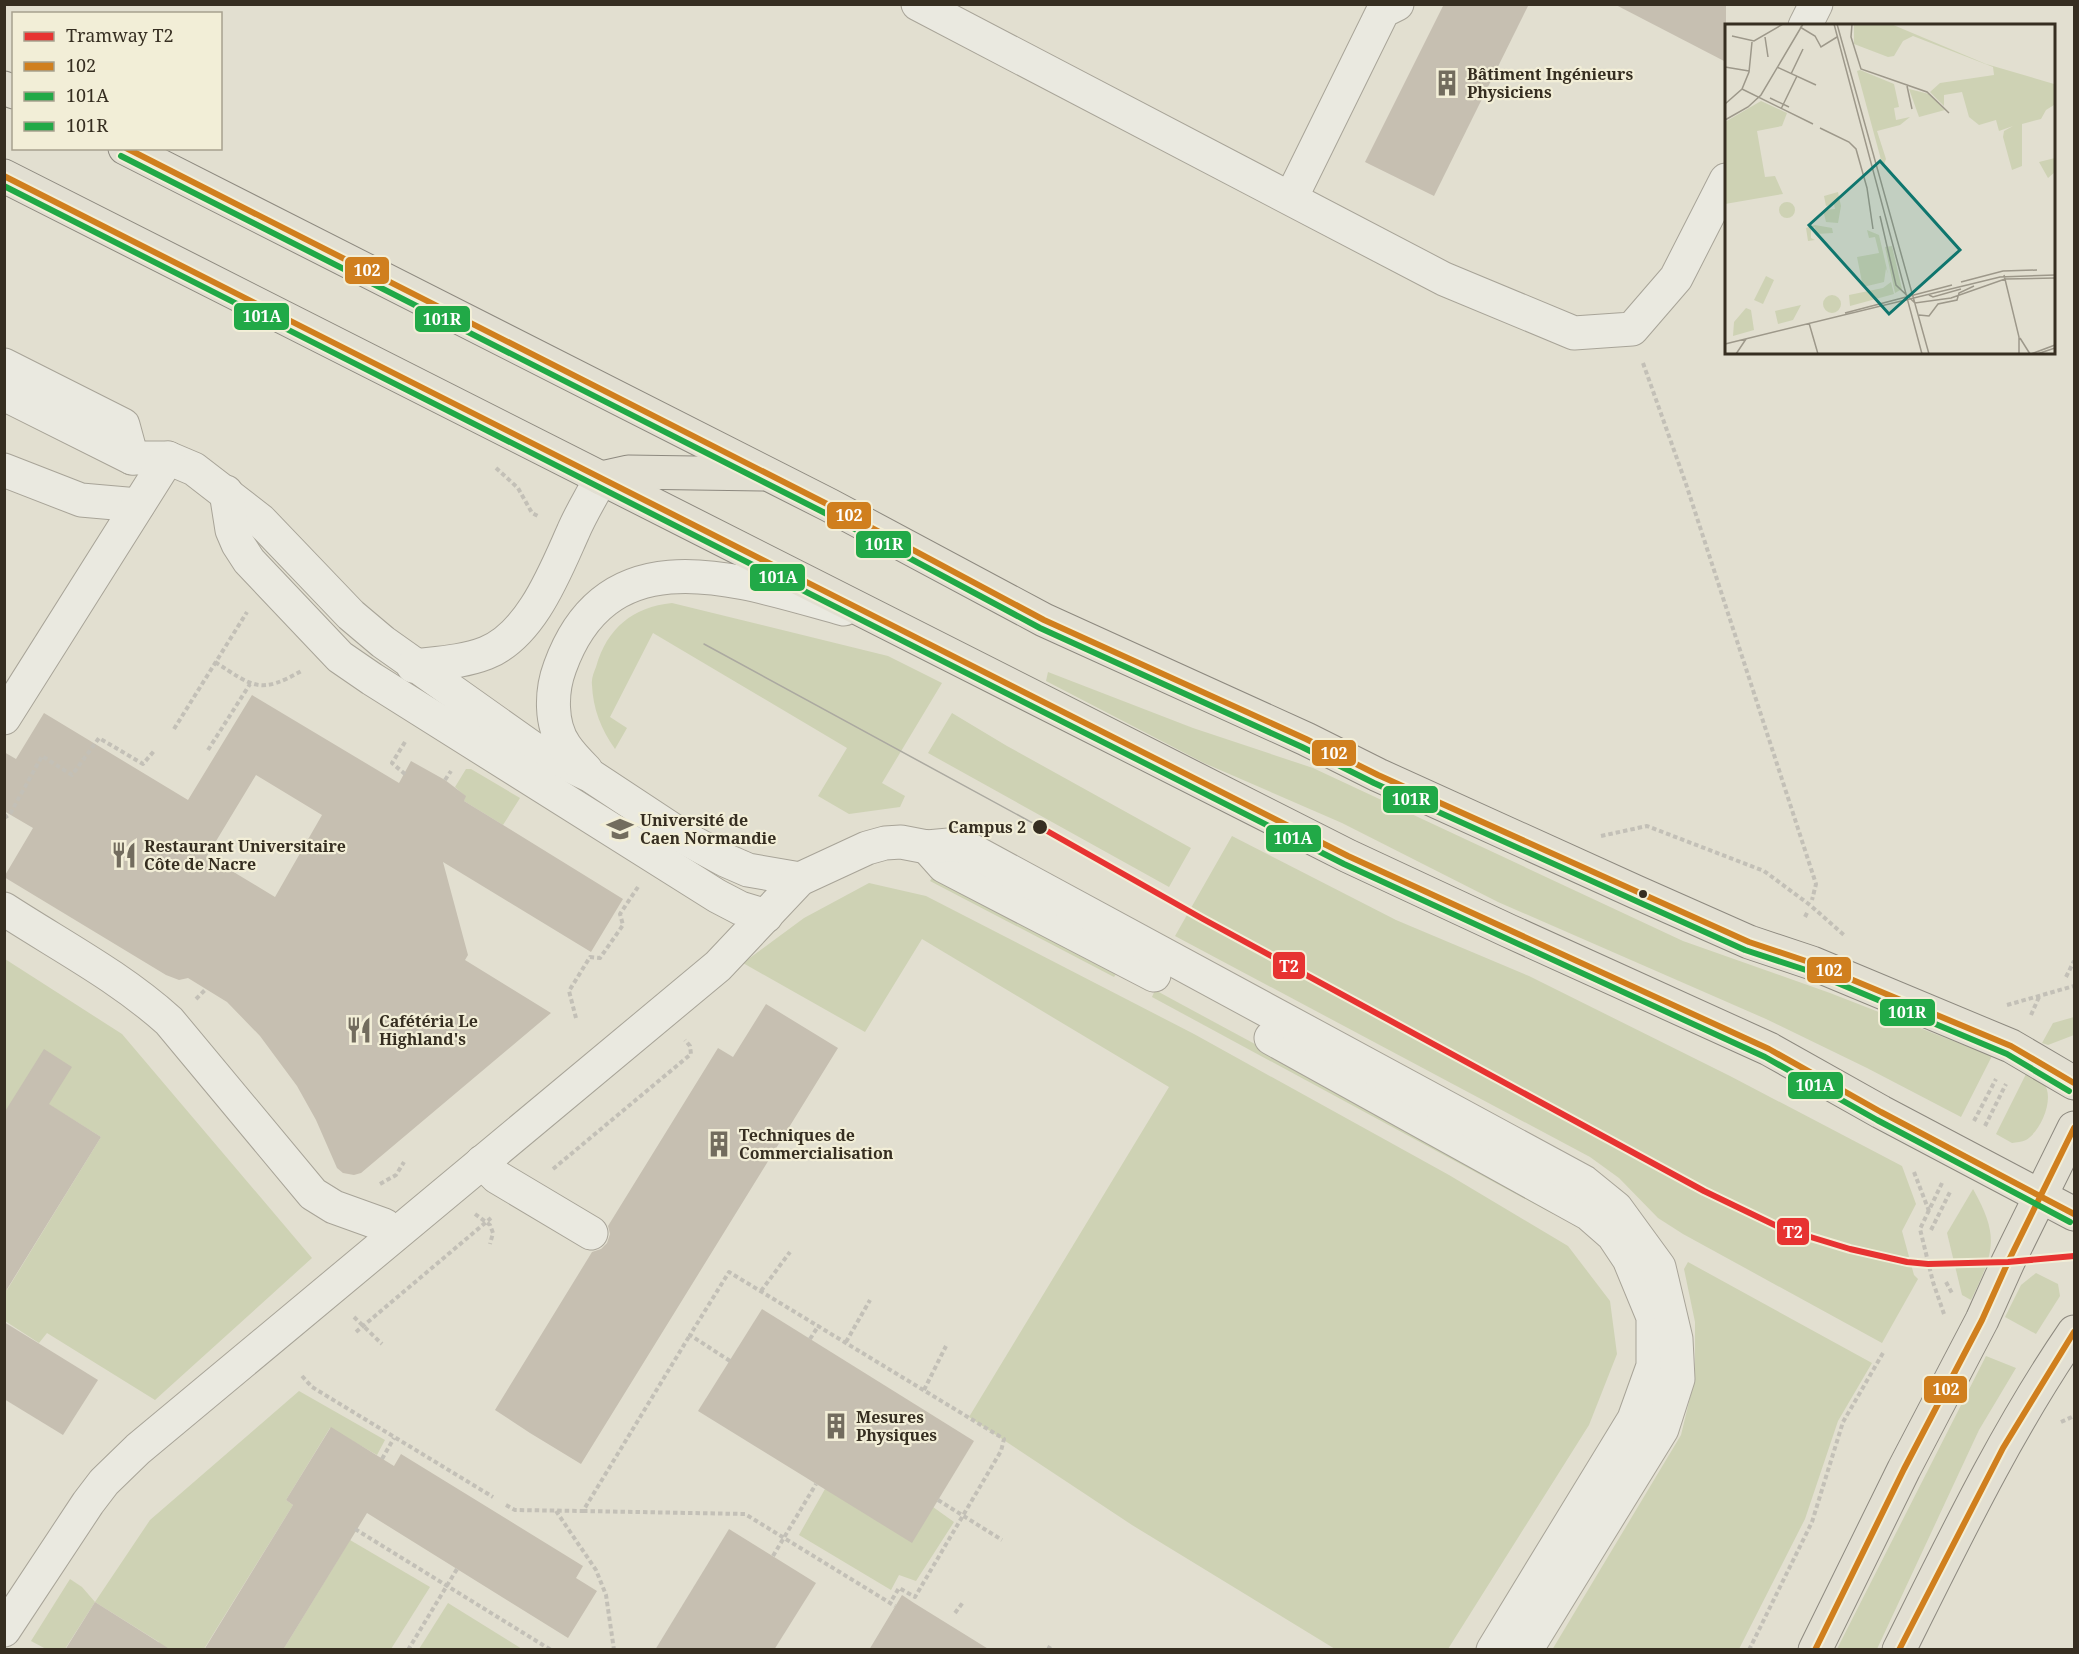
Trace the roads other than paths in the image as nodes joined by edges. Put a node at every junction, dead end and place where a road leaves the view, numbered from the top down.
1 (918, 4) edge
2 (1397, 4) edge
3 (1816, 4) edge
4 (1806, 24) edge
5 (129, 150) edge
6 (4, 176) edge
7 (1725, 182) edge
8 (1291, 198) junction
9 (4, 365) edge
10 (4, 394) edge
11 (132, 458) junction
12 (168, 458) junction
13 (4, 470) edge
14 (770, 474) junction
15 (601, 478) junction
16 (226, 492) junction
17 (138, 505) junction
18 (877, 619) junction
19 (413, 666) junction
20 (4, 718) edge
21 (591, 776) junction
22 (927, 847) junction
23 (800, 879) junction
24 (4, 909) edge
25 (766, 916) junction
26 (2074, 1083) edge
27 (2074, 1128) edge
28 (482, 1162) junction
29 (2040, 1196) junction
30 (2074, 1214) edge
31 (591, 1233) dead end
32 (393, 1236) junction
33 (2074, 1332) edge
34 (4, 1630) edge
35 (1493, 1650) edge
36 (1526, 1650) edge
37 (1815, 1650) edge
38 (1899, 1650) edge

1 - 8 street
2 - 8 street
3 - 4 street
5 - 14 main road
6 - 15 main road
7 - 8 street
9 - 11 street
10 - 11 street
11 - 12 street
12 - 16 street
12 - 17 street
13 - 17 street
14 - 15 main road
14 - 26 main road
15 - 18 main road
15 - 19 street
16 - 19 street
16 - 25 street
17 - 20 street
18 - 21 street
18 - 29 main road
19 - 21 street
21 - 23 street
22 - 23 street
22 - 35 street
22 - 36 street
23 - 25 street
24 - 32 street
25 - 28 street
27 - 29 main road
28 - 31 street
28 - 32 street
29 - 30 main road
29 - 37 main road
32 - 34 street
33 - 38 main road

